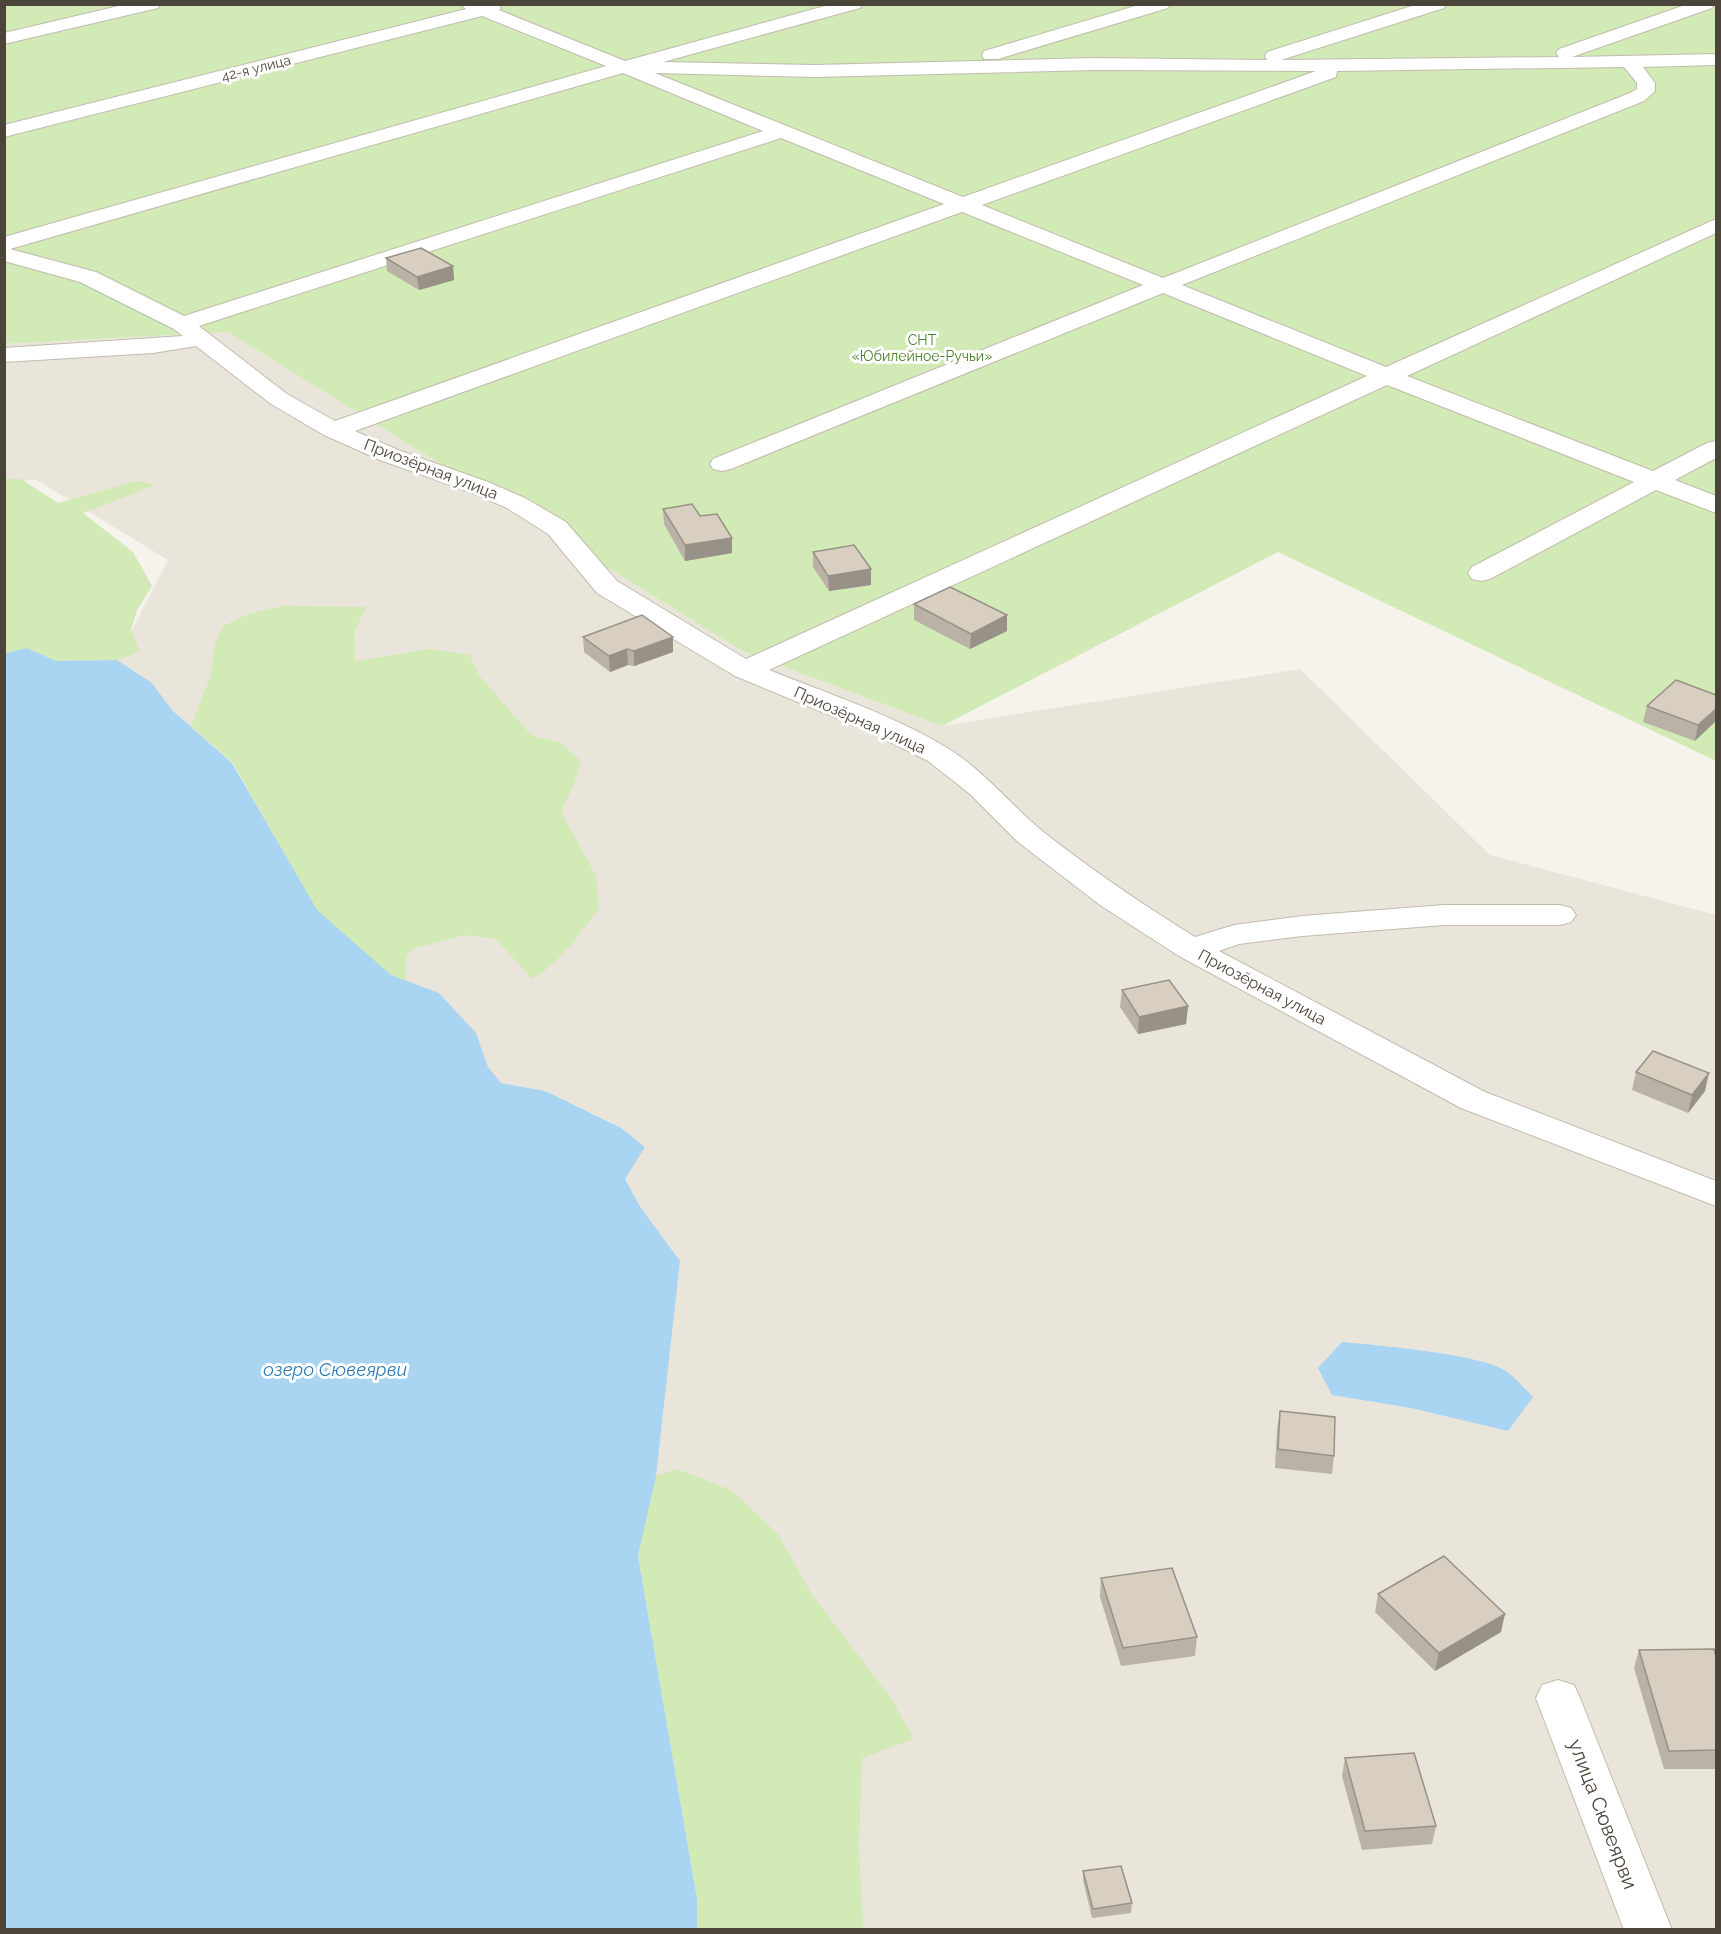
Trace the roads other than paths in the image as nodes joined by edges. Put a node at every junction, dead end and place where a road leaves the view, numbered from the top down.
1 (152, 4) edge
2 (507, 4) edge
3 (854, 4) edge
4 (1162, 4) edge
5 (1438, 4) edge
6 (1706, 4) edge
7 (475, 8) edge
8 (4, 39) edge
9 (1716, 60) edge
10 (1629, 61) junction
11 (1534, 63) junction
12 (1247, 65) junction
13 (952, 66) junction
14 (1348, 66) junction
15 (624, 67) junction
16 (4, 131) edge
17 (779, 132) junction
18 (961, 204) junction
19 (1716, 225) edge
20 (4, 244) edge
21 (4, 254) edge
22 (1161, 286) junction
23 (192, 331) junction
24 (4, 355) edge
25 (1389, 377) junction
26 (333, 430) junction
27 (1716, 448) edge
28 (722, 464) dead end
29 (1653, 481) junction
30 (1716, 505) edge
31 (1481, 573) dead end
32 (745, 670) junction
33 (1560, 915) dead end
34 (1191, 949) junction
35 (1716, 1194) edge
36 (1558, 1698) dead end
37 (1648, 1929) edge

1 - 8 street
2 - 7 street, 42-я улица
3 - 15 street
4 - 13 street
5 - 12 street
6 - 11 street
7 - 15 street
7 - 16 street, 42-я улица
9 - 10 street
10 - 11 street
10 - 22 street
11 - 14 street
12 - 13 street
12 - 14 street
13 - 15 street
14 - 18 street
15 - 17 street
15 - 20 street
17 - 18 street
17 - 23 street
18 - 22 street
18 - 26 street
19 - 25 street
21 - 23 street, Приозёрная улица
22 - 25 street
22 - 28 street
23 - 24 street
23 - 26 street, Приозёрная улица
25 - 29 street
25 - 32 street
26 - 32 street, Приозёрная улица
27 - 29 street
29 - 30 street
29 - 31 street
32 - 34 street, Приозёрная улица
33 - 34 street
34 - 35 street, Приозёрная улица
36 - 37 street, улица Сювеярви

